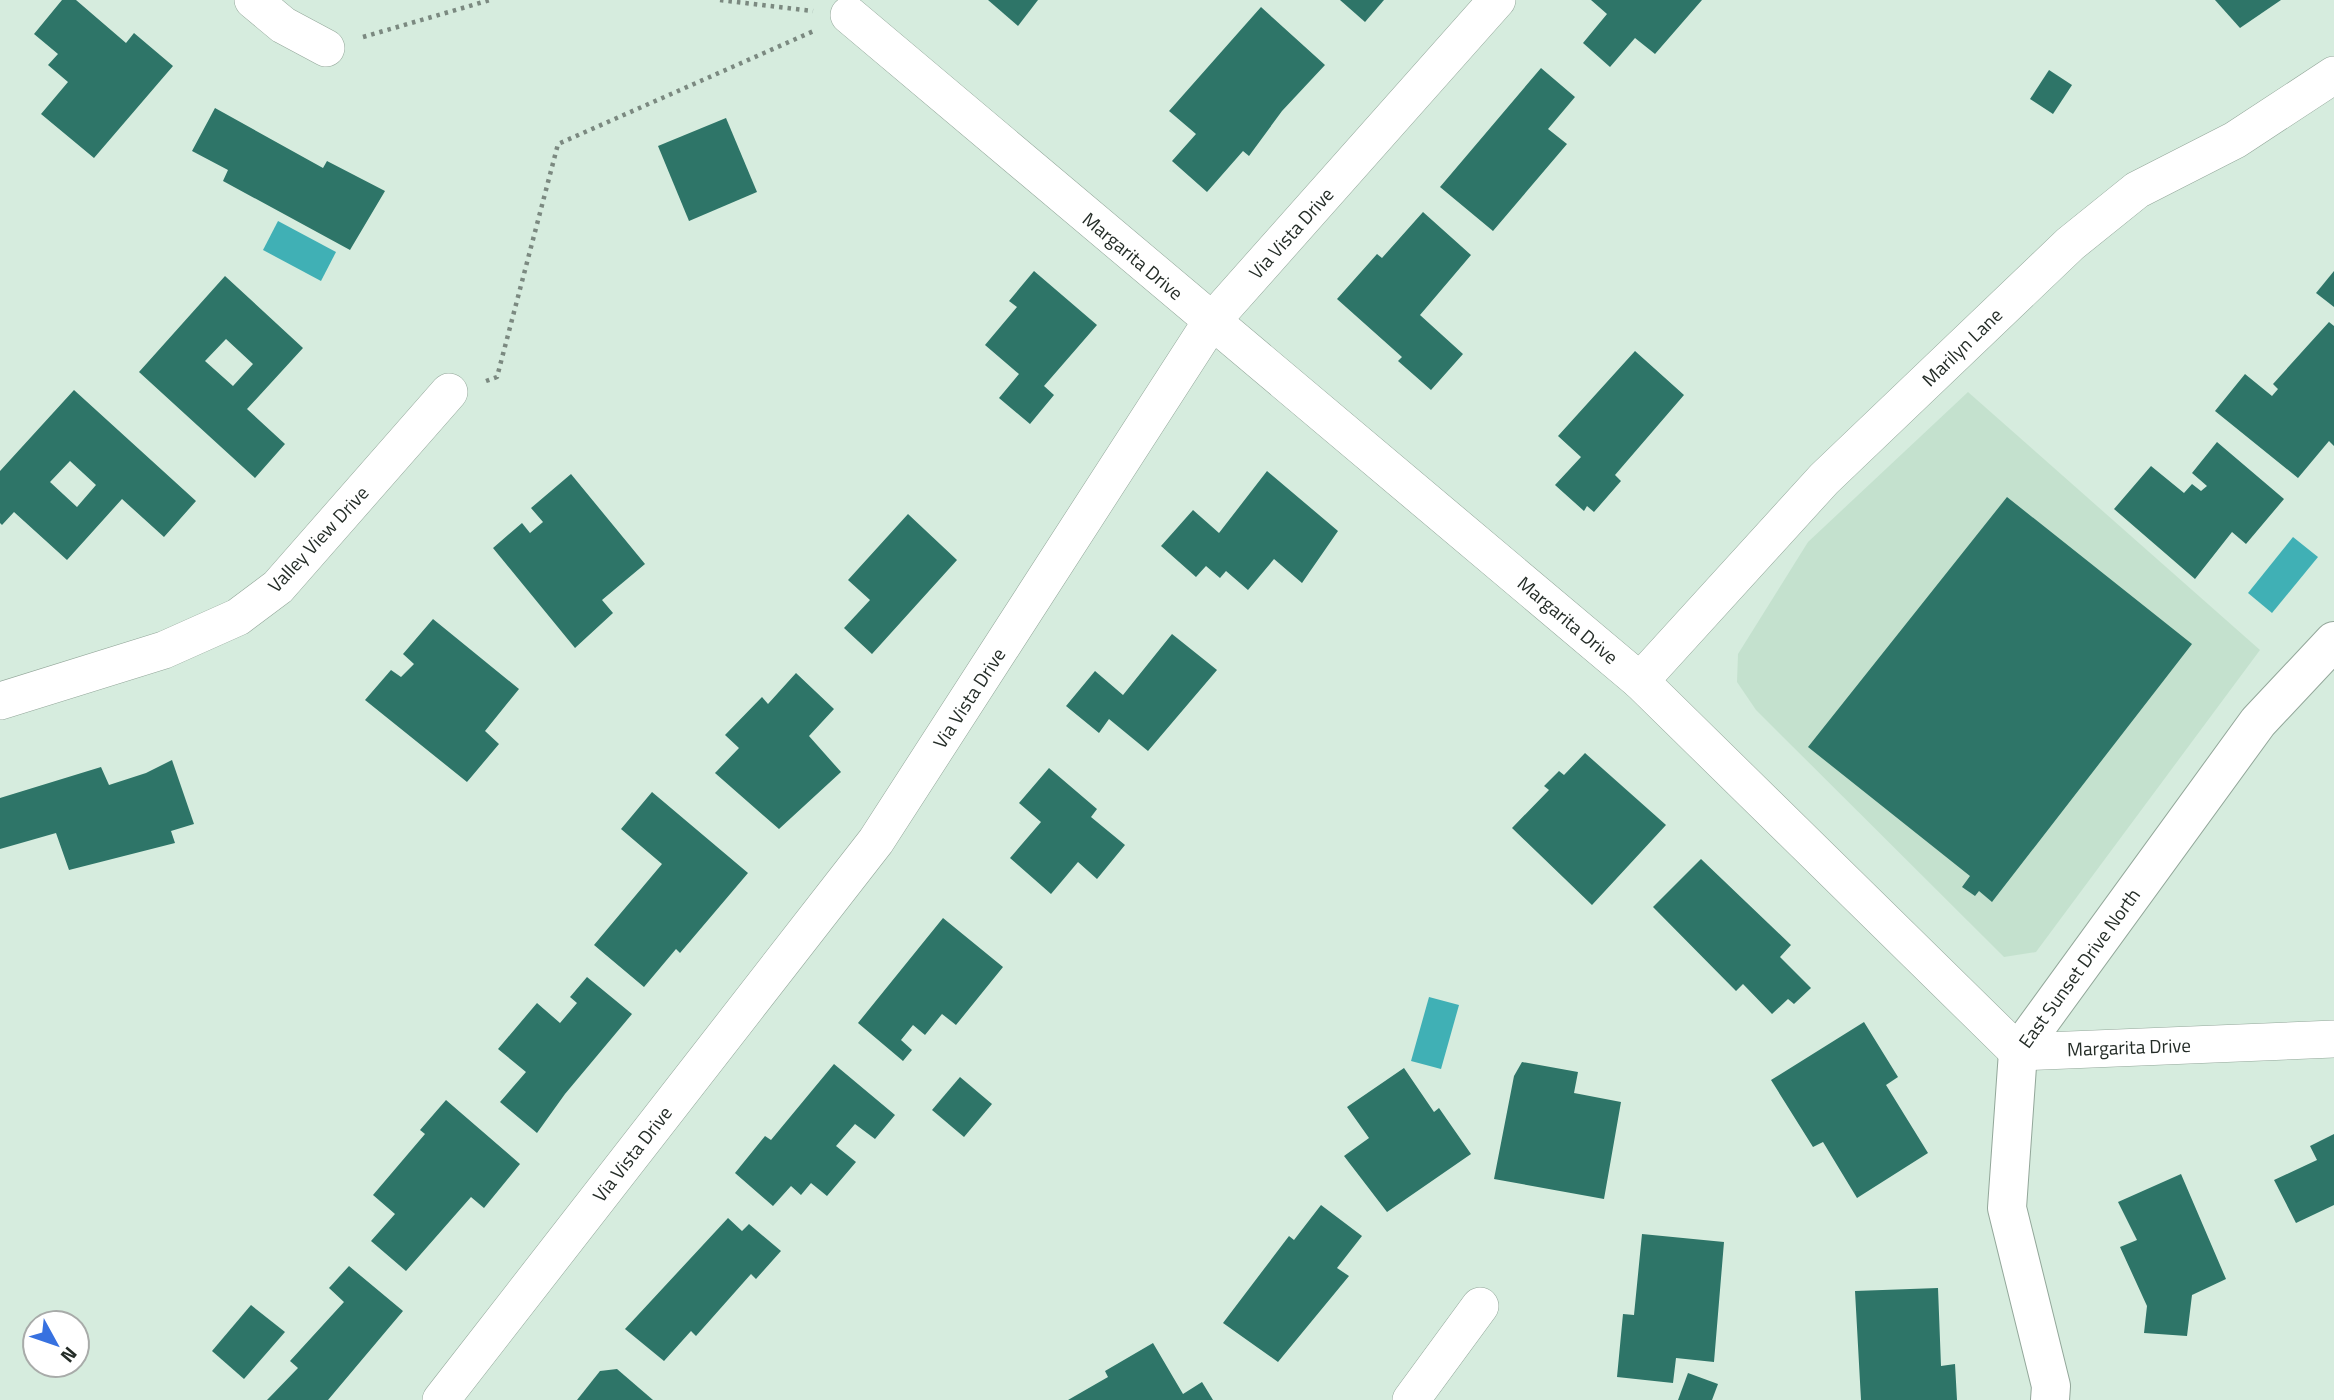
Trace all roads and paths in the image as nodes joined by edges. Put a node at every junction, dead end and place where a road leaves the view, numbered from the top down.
1 (253, 0) edge
2 (490, 0) edge
3 (720, 0) edge
4 (1497, 0) edge
5 (849, 15) junction
6 (326, 48) joint
7 (2334, 75) edge
8 (1211, 322) junction
9 (449, 393) joint
10 (2334, 641) edge
11 (1640, 681) junction
12 (0, 701) edge
13 (2334, 1039) edge
14 (2018, 1052) junction
15 (1480, 1306) dead end
16 (441, 1400) edge
17 (1411, 1400) edge
18 (2050, 1400) edge

1 - 6 street
2 - 6 path
3 - 5 path
4 - 8 street, Via Vista Drive
5 - 8 street, Margarita Drive
5 - 9 path
7 - 11 street, Marilyn Lane
8 - 11 street, Margarita Drive
8 - 16 street, Via Vista Drive
9 - 12 street, Valley View Drive
10 - 14 street, East Sunset Drive North
11 - 14 street, Margarita Drive
13 - 14 street, Margarita Drive
14 - 18 street, East Sunset Drive North
15 - 17 street

